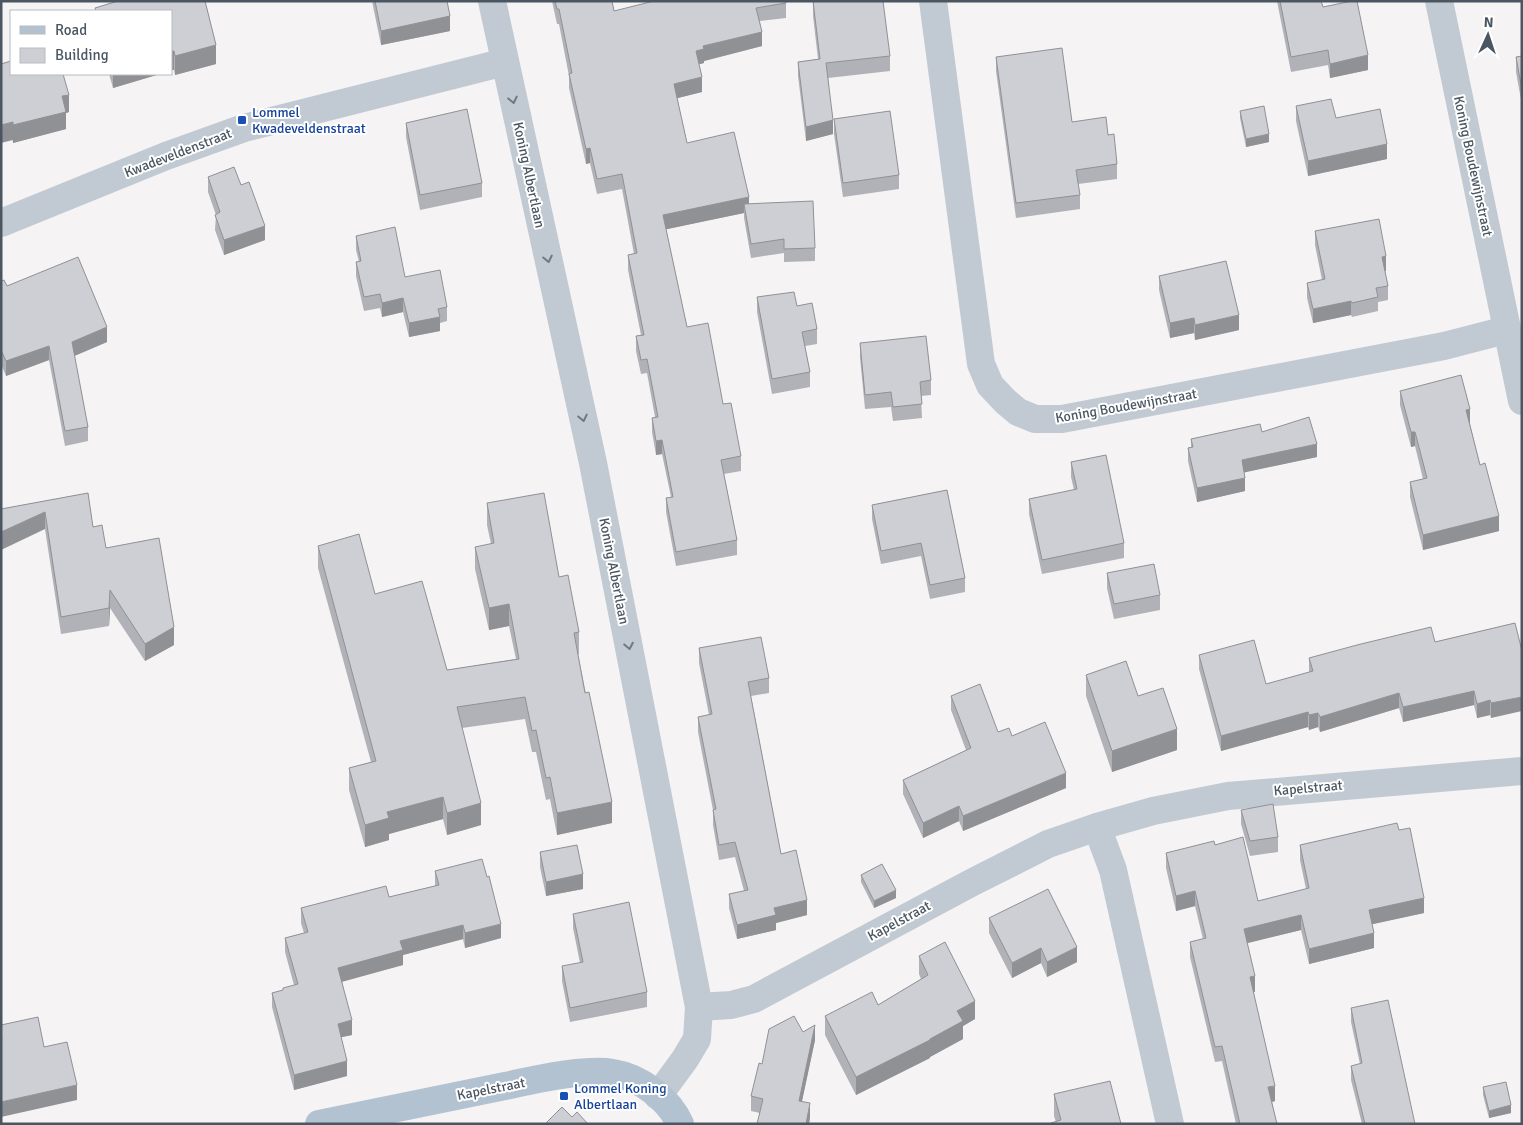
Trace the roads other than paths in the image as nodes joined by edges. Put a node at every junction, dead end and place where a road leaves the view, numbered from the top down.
1 (492, 1) edge
2 (933, 1) edge
3 (1438, 1) edge
4 (505, 62) junction
5 (1, 223) edge
6 (1506, 330) junction
7 (1522, 401) edge
8 (1522, 771) edge
9 (1098, 827) junction
10 (699, 1007) junction
11 (658, 1096) junction
12 (319, 1124) edge
13 (680, 1124) edge
14 (1170, 1124) edge

1 - 4 street, Koning Albertlaan
2 - 6 street, Koning Boudewijnstraat
3 - 6 street, Koning Boudewijnstraat
4 - 5 street, Kwadeveldenstraat
4 -> 10 street, Koning Albertlaan
6 - 7 street, Koning Boudewijnstraat
8 - 9 street, Kapelstraat
9 - 10 street, Kapelstraat
9 - 14 street
10 - 11 street, Koning Albertlaan
11 - 12 main road, Kapelstraat
11 - 13 main road

